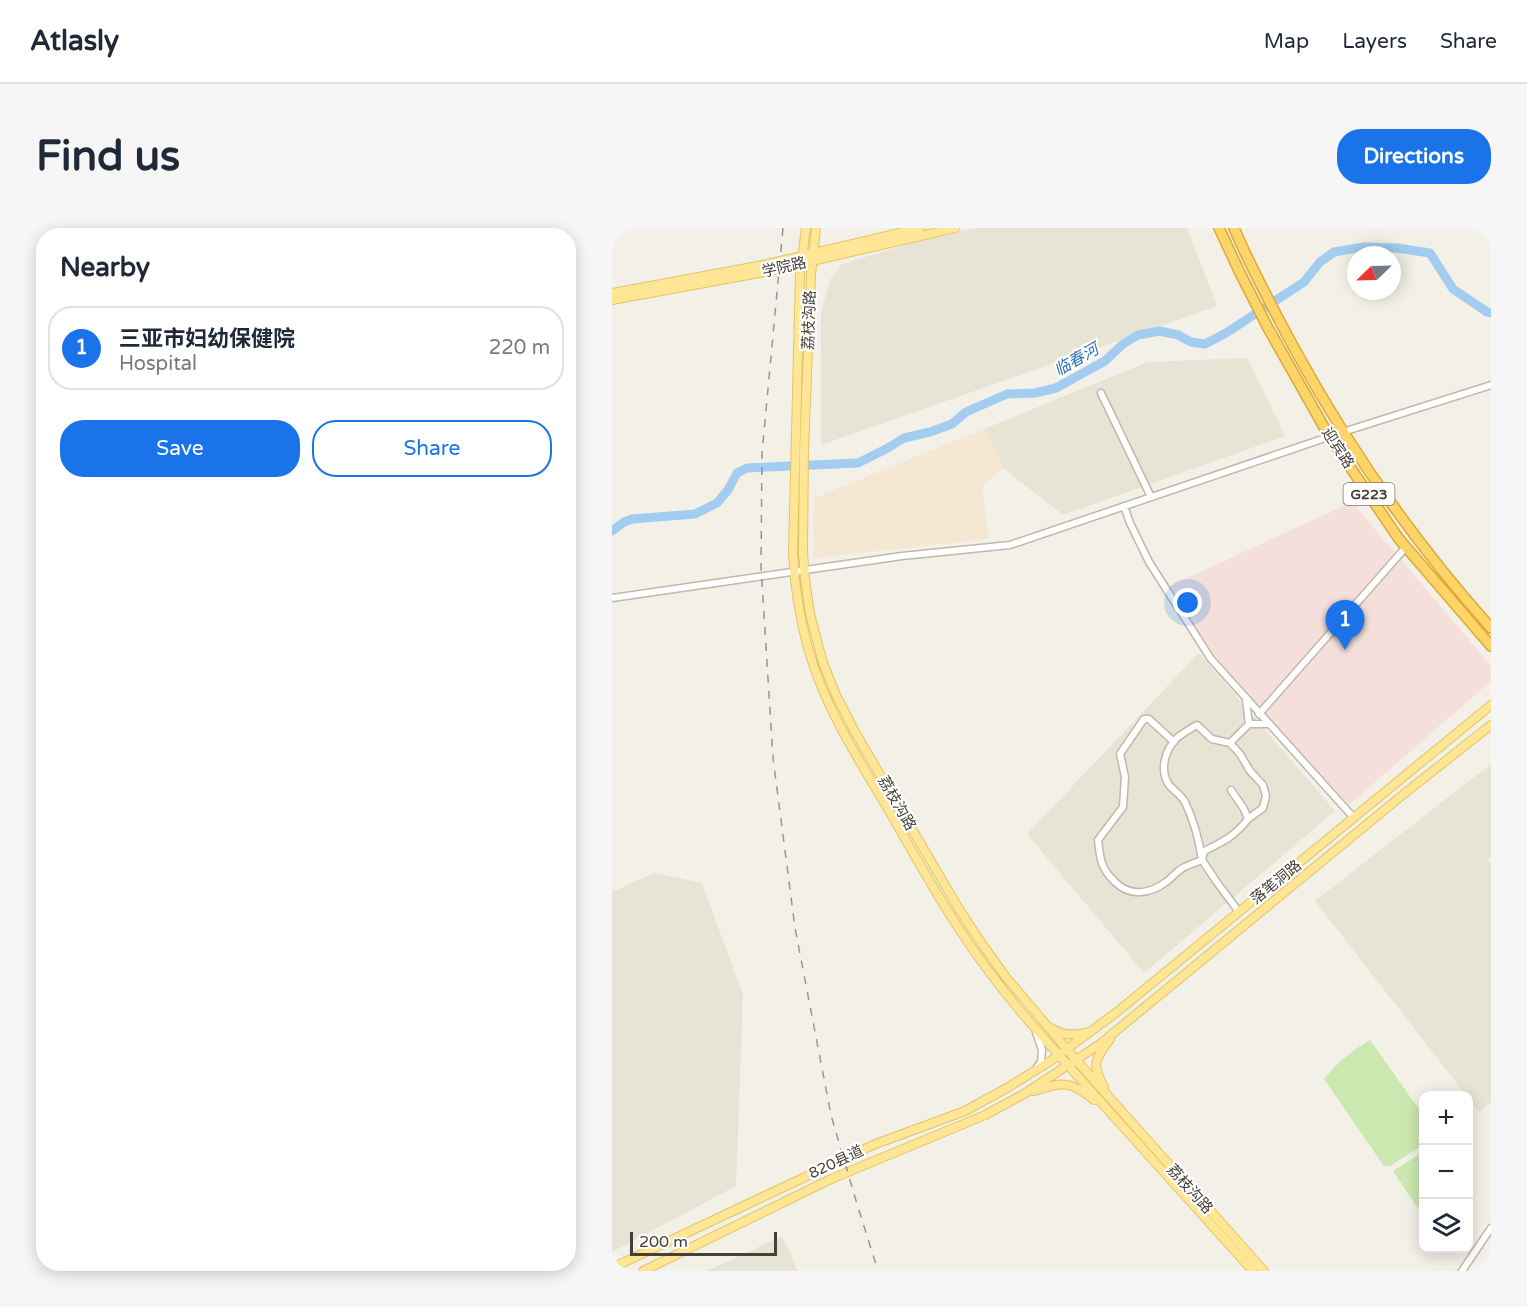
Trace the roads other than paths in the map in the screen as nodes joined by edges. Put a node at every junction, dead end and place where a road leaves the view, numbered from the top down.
1 (806, 228) edge
2 (816, 228) edge
3 (920, 228) edge
4 (956, 228) edge
5 (1220, 228) edge
6 (1234, 228) edge
7 (812, 257) junction
8 (802, 260) junction
9 (612, 293) edge
10 (612, 300) edge
11 (1491, 385) edge
12 (1101, 393) dead end
13 (1343, 432) junction
14 (1329, 436) junction
15 (800, 449) junction
16 (1151, 497) junction
17 (1124, 506) junction
18 (1406, 547) junction
19 (804, 569) junction
20 (794, 571) junction
21 (612, 598) edge
22 (1491, 628) edge
23 (1491, 646) edge
24 (1246, 699) junction
25 (1491, 705) edge
26 (1259, 714) junction
27 (1249, 724) junction
28 (1268, 724) junction
29 (1491, 725) edge
30 (1174, 742) junction
31 (1230, 743) junction
32 (1231, 790) dead end
33 (1354, 818) junction
34 (1248, 819) junction
35 (1202, 860) junction
36 (1239, 912) junction
37 (1134, 998) junction
38 (1029, 1021) junction
39 (1126, 1022) junction
40 (1045, 1023) junction
41 (1100, 1025) junction
42 (1115, 1031) junction
43 (1067, 1050) junction
44 (1059, 1055) junction
45 (1076, 1060) junction
46 (1068, 1065) junction
47 (1033, 1073) junction
48 (1024, 1094) junction
49 (1112, 1101) junction
50 (1106, 1107) junction
51 (1491, 1228) edge
52 (612, 1268) edge
53 (643, 1271) edge
54 (1253, 1271) edge
55 (1264, 1271) edge
56 (1462, 1271) edge

1 - 8 main road, 荔枝沟路
2 - 7 main road, 荔枝沟路
3 - 7 main road, 学院路
4 - 7 main road, 学院路
5 - 14 highway, 迎宾路 / G223
6 - 13 highway, 迎宾路 / G223
7 - 8 main road, 学院路
7 - 15 main road, 荔枝沟路
8 - 9 main road, 学院路
8 - 10 main road, 学院路
8 - 15 main road, 荔枝沟路
11 - 13 street
12 - 16 street
13 - 14 street
13 - 22 highway, 迎宾路 / G223
14 - 16 street
14 - 18 highway, 迎宾路 / G223
15 - 19 main road, 荔枝沟路
15 - 20 main road, 荔枝沟路
16 - 17 street
17 - 19 street
17 - 24 street
18 - 23 highway, 迎宾路 / G223
18 - 26 street
19 - 20 street
19 - 40 main road, 荔枝沟路
20 - 21 street
20 - 38 main road, 荔枝沟路
24 - 26 street
24 - 27 street
25 - 33 main road, 落笔洞路
26 - 28 street
27 - 28 street
27 - 31 street
28 - 33 street
29 - 39 main road, 落笔洞路
30 - 31 street
30 - 35 street
30 - 35 street
31 - 34 street
32 - 34 street
33 - 36 main road, 落笔洞路
34 - 35 street
35 - 36 street
36 - 37 main road, 落笔洞路
37 - 39 main road
37 - 41 main road, 落笔洞路
38 - 44 main road, 荔枝沟路
38 - 47 street
39 - 42 main road, 落笔洞路
40 - 41 main road
40 - 43 main road, 荔枝沟路
41 - 43 main road, 落笔洞路
42 - 45 main road, 落笔洞路
42 - 49 main road
43 - 44 main road, 落笔洞路
43 - 45 main road, 荔枝沟路
44 - 46 main road, 荔枝沟路
44 - 47 main road, 820县道
45 - 46 main road, 落笔洞路
45 - 49 main road, 荔枝沟路
46 - 48 main road, 820县道
46 - 50 main road, 荔枝沟路
47 - 52 main road, 820县道
48 - 50 main road
48 - 53 main road, 820县道
49 - 55 main road, 荔枝沟路
50 - 54 main road, 荔枝沟路
51 - 56 street

